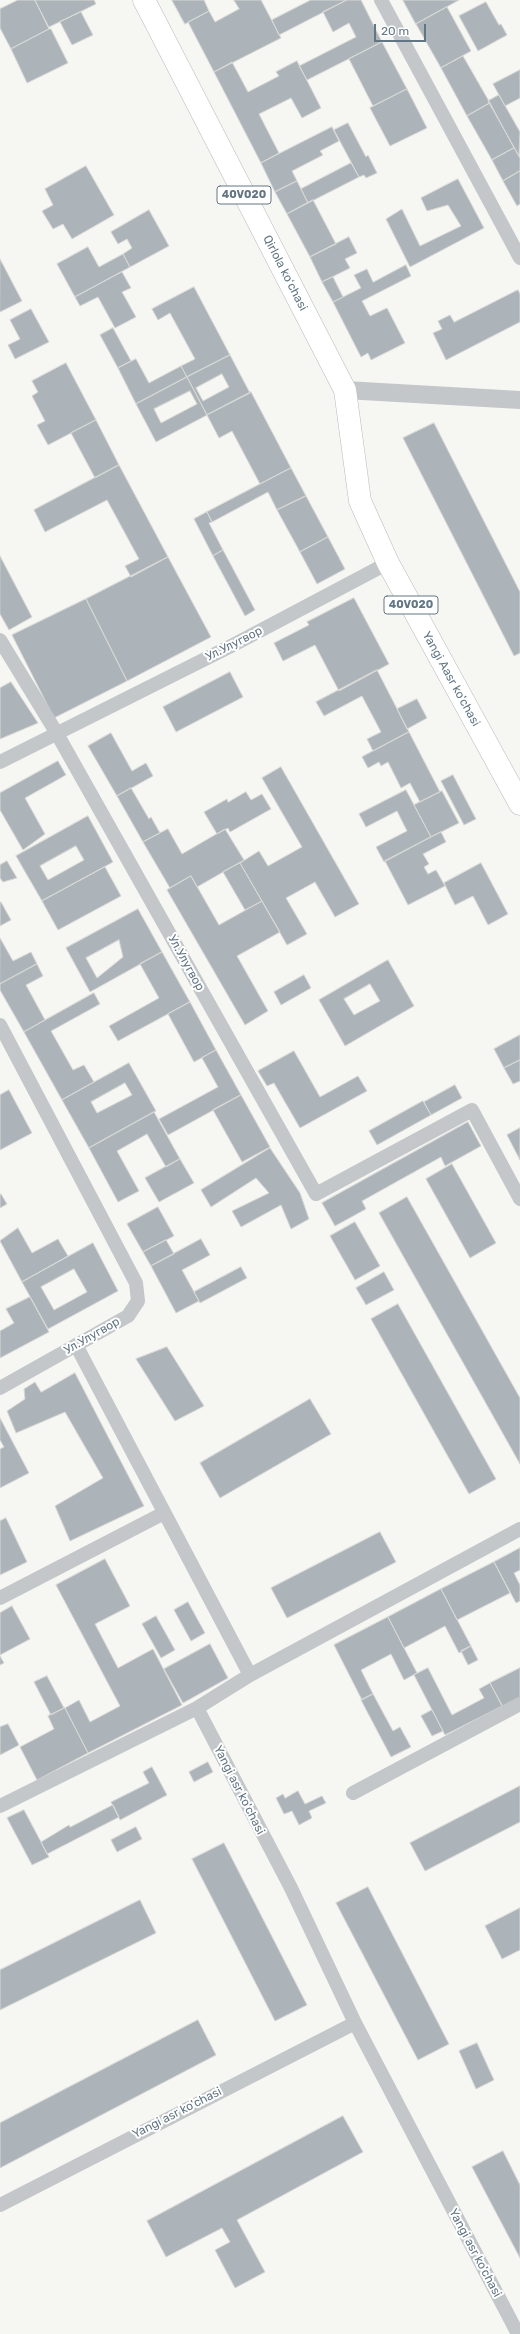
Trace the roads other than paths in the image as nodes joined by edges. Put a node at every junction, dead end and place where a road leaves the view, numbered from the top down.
1 (144, 0) edge
2 (381, 0) edge
3 (520, 258) edge
4 (345, 390) junction
5 (520, 400) edge
6 (388, 563) junction
7 (0, 640) edge
8 (56, 732) junction
9 (0, 762) edge
10 (520, 804) edge
11 (0, 1025) edge
12 (520, 1200) edge
13 (76, 1345) junction
14 (0, 1388) edge
15 (164, 1513) junction
16 (520, 1529) edge
17 (0, 1598) edge
18 (250, 1675) junction
19 (520, 1704) edge
20 (196, 1708) junction
21 (353, 1793) dead end
22 (0, 1806) edge
23 (355, 2023) junction
24 (0, 2205) edge
25 (518, 2334) edge

1 - 4 main road, Qirlola koʻchasi / 40V020
2 - 3 street
4 - 5 street
4 - 6 main road, Yangi Aasr ko'chasi / 40V020
6 - 8 street, Ул.Улугвор
6 - 10 main road, Yangi Aasr ko'chasi / 40V020
7 - 8 street, Ул.Улугвор
8 - 9 street, Ул.Улугвор
8 - 12 street, Ул.Улугвор
11 - 13 street, Ул.Улугвор
13 - 14 street, Ул.Улугвор
13 - 15 street
15 - 17 street
15 - 18 street
16 - 18 street
18 - 20 street
19 - 21 street
20 - 22 street
20 - 23 street, Yangi asr ko'chasi
23 - 24 street, Yangi asr ko'chasi
23 - 25 street, Yangi asr ko'chasi

